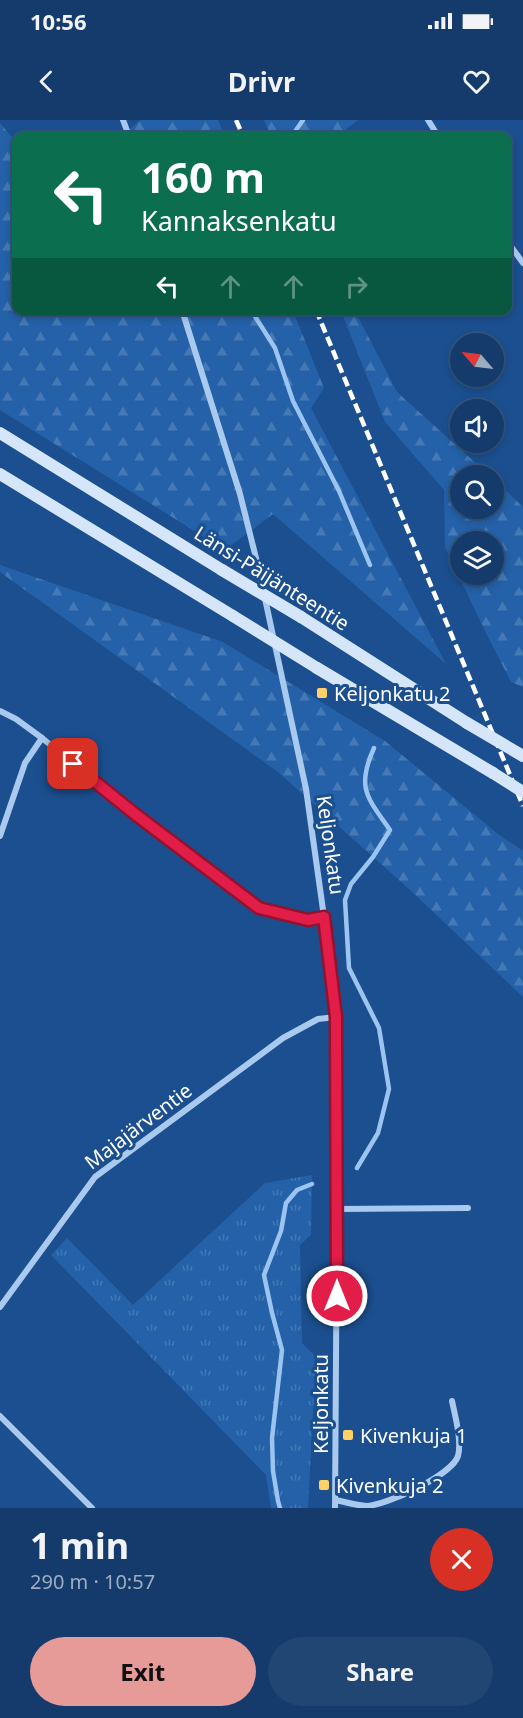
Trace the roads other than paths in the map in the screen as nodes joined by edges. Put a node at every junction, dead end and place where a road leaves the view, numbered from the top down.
1 (512, 248) edge
2 (523, 263) edge
3 (184, 315) edge
4 (0, 433) edge
5 (0, 474) edge
6 (0, 711) edge
7 (42, 738) junction
8 (523, 756) edge
9 (523, 792) edge
10 (0, 836) edge
11 (324, 917) junction
12 (336, 1017) junction
13 (468, 1208) dead end
14 (337, 1209) junction
15 (0, 1307) edge
16 (453, 1401) dead end
17 (0, 1416) edge
18 (336, 1500) junction
19 (92, 1508) edge
20 (335, 1508) edge

1 - 2 street
3 - 11 street, Keljonkatu
4 - 8 main road, Länsi-Päijänteentie, bridge
5 - 9 main road, bridge
6 - 7 street
7 - 10 street
7 - 11 street
11 - 12 street, Keljonkatu
12 - 14 street, Keljonkatu
12 - 15 street, Majajärventie
13 - 14 street
14 - 18 street, Keljonkatu
16 - 18 street
17 - 19 street
18 - 20 street, Keljonkatu

